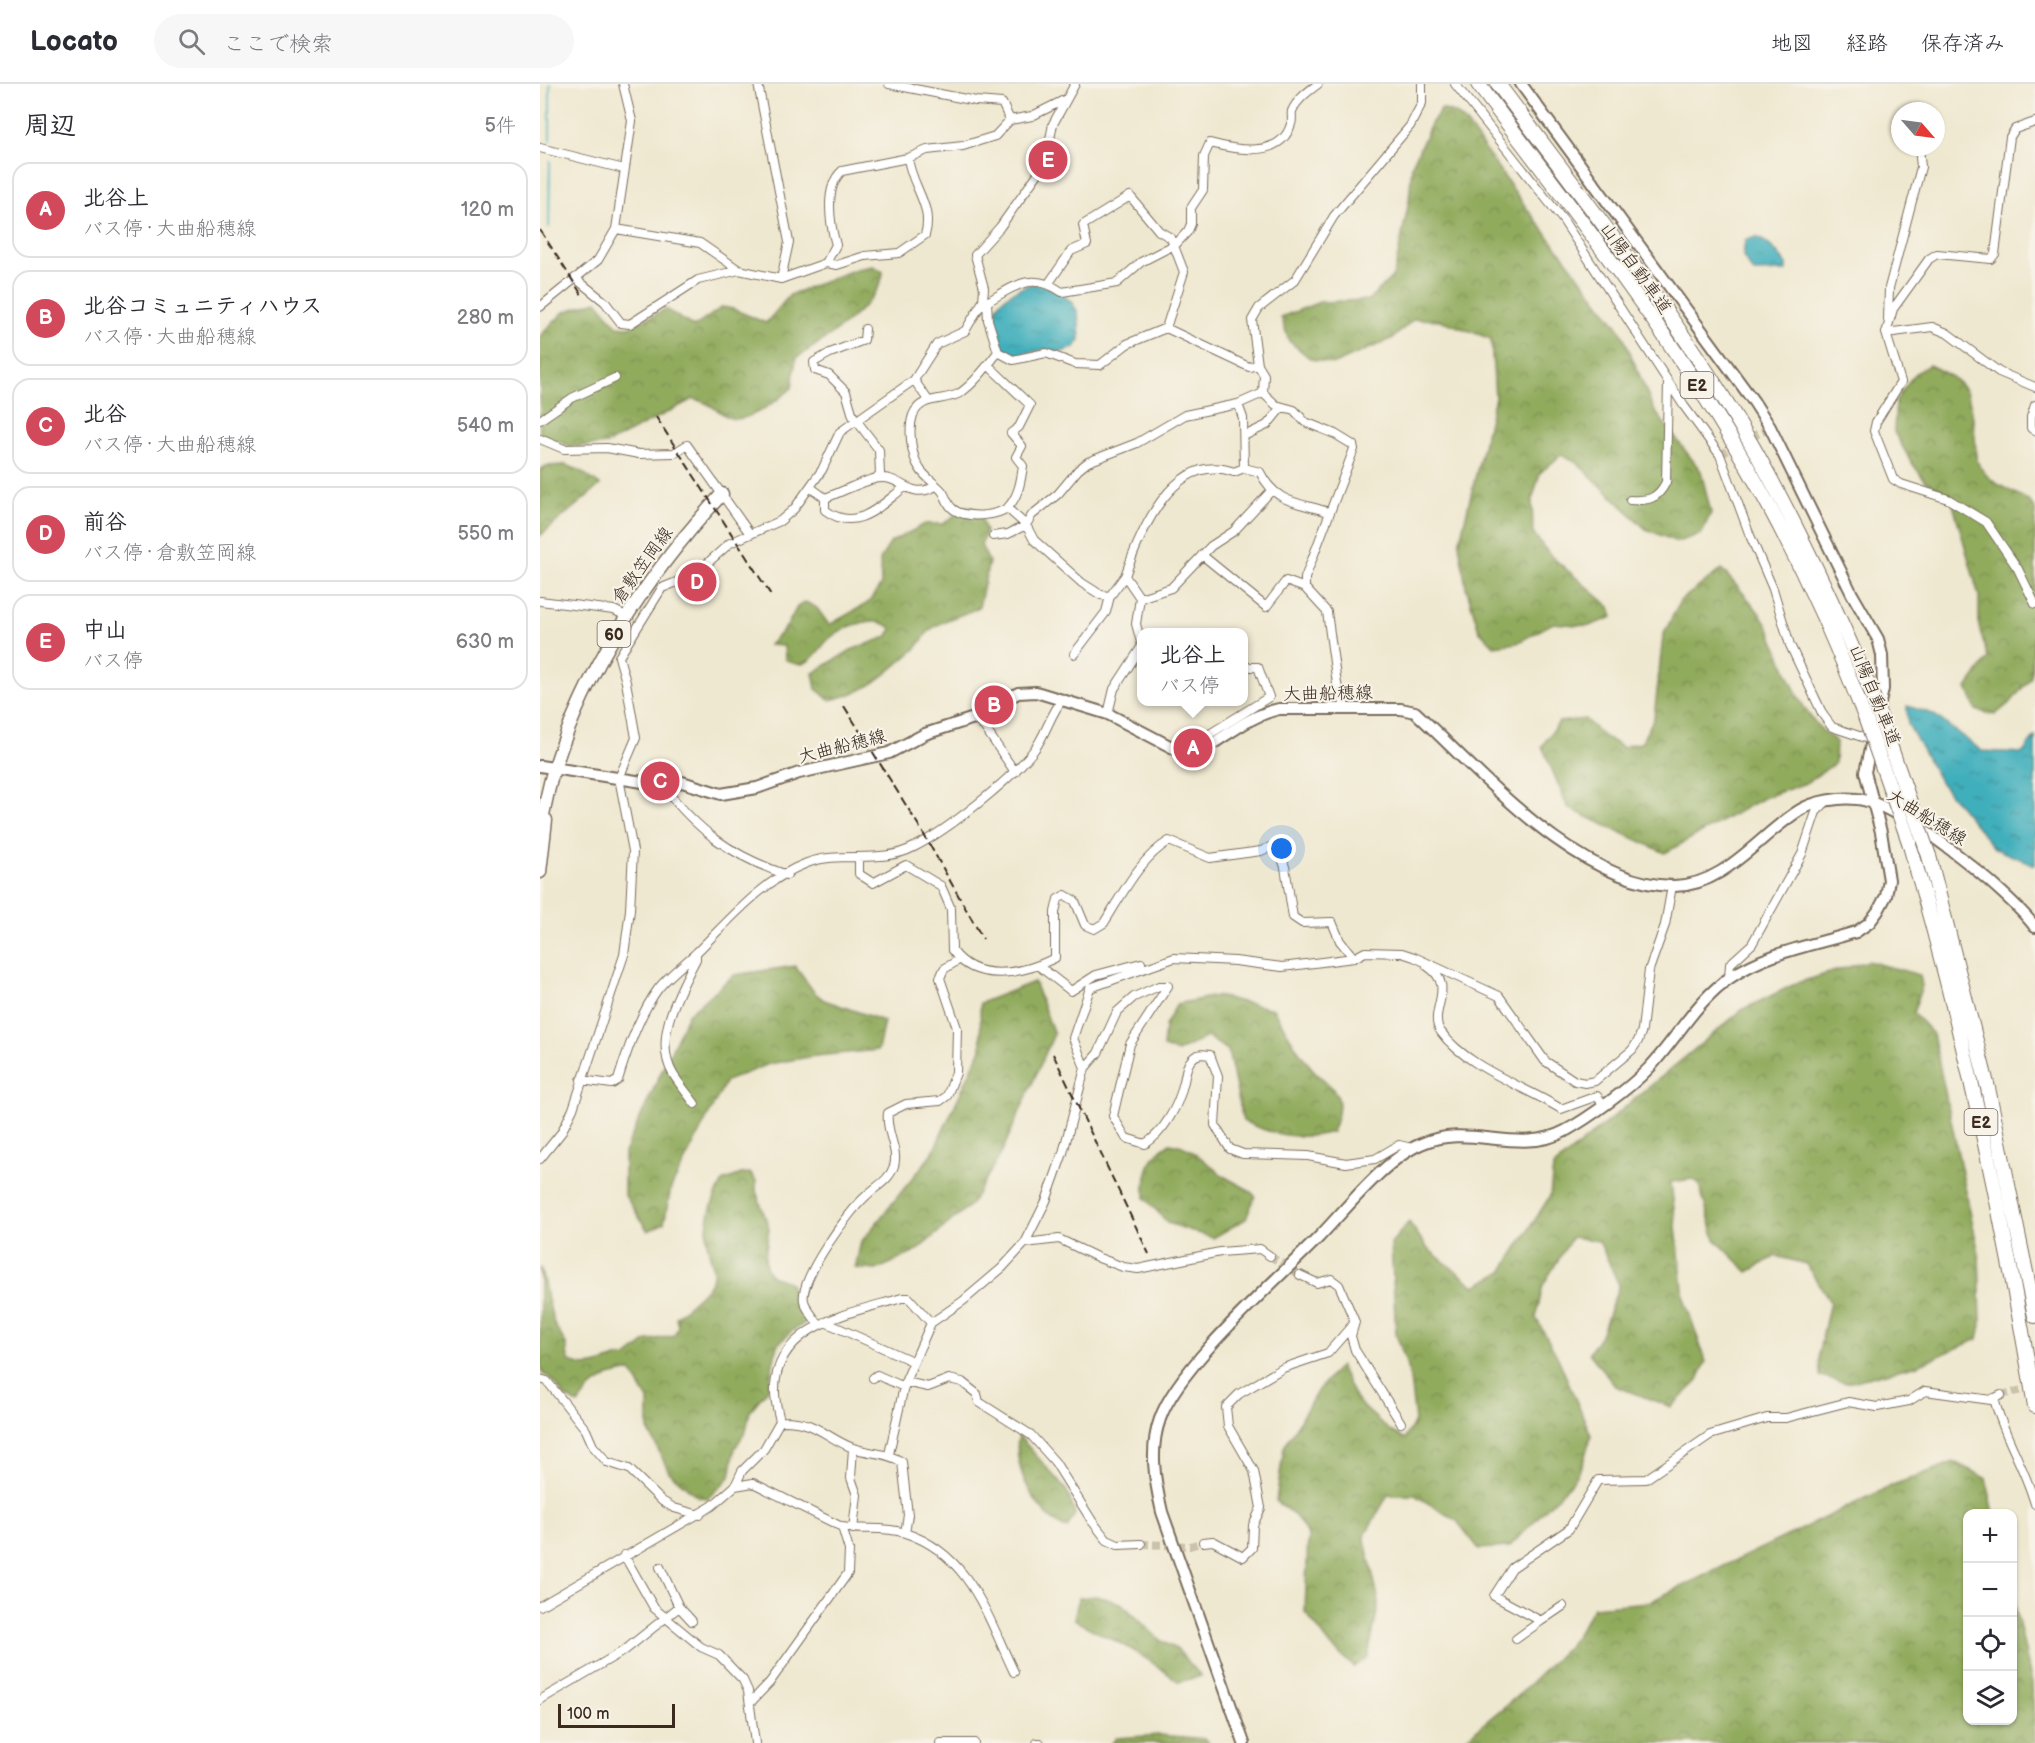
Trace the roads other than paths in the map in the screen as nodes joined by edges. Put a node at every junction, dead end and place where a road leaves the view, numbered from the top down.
1 (623, 84) edge
2 (758, 84) edge
3 (889, 84) edge
4 (1075, 84) edge
5 (1318, 84) edge
6 (1422, 84) edge
7 (1455, 84) edge
8 (1478, 84) edge
9 (1498, 84) edge
10 (1521, 84) edge
11 (1066, 99) junction
12 (1010, 120) junction
13 (2035, 122) edge
14 (540, 148) edge
15 (1920, 156) edge
16 (908, 158) junction
17 (624, 168) junction
18 (616, 229) junction
19 (1176, 244) junction
20 (826, 263) junction
21 (739, 270) junction
22 (576, 278) junction
23 (781, 279) junction
24 (1049, 283) junction
25 (985, 302) junction
26 (540, 308) edge
27 (1166, 328) junction
28 (1887, 329) junction
29 (865, 330) dead end
30 (998, 352) junction
31 (988, 365) junction
32 (1258, 365) junction
33 (615, 378) dead end
34 (914, 381) junction
35 (1668, 381) junction
36 (2035, 387) edge
37 (1263, 393) junction
38 (928, 400) junction
39 (1238, 405) junction
40 (2035, 405) edge
41 (1281, 408) junction
42 (540, 420) edge
43 (857, 420) junction
44 (2035, 431) edge
45 (1244, 436) junction
46 (540, 439) edge
47 (1244, 468) junction
48 (876, 478) junction
49 (936, 486) junction
50 (810, 487) junction
51 (905, 487) junction
52 (1271, 491) junction
53 (723, 494) junction
54 (825, 498) junction
55 (1630, 500) dead end
56 (1008, 508) junction
57 (1328, 513) junction
58 (1026, 525) junction
59 (750, 534) junction
60 (993, 536) dead end
61 (1202, 555) junction
62 (1125, 576) junction
63 (1305, 588) junction
64 (1110, 596) junction
65 (1140, 598) junction
66 (540, 601) edge
67 (2035, 604) edge
68 (626, 616) junction
69 (1137, 628) edge
70 (1074, 654) dead end
71 (1137, 654) edge
72 (1248, 668) edge
73 (1063, 699) junction
74 (1346, 709) junction
75 (1108, 714) junction
76 (974, 718) junction
77 (1871, 740) junction
78 (1181, 752) junction
79 (540, 766) edge
80 (554, 768) junction
81 (1015, 772) junction
82 (619, 778) junction
83 (662, 784) junction
84 (548, 798) junction
85 (1827, 801) junction
86 (1873, 803) junction
87 (540, 828) edge
88 (859, 856) junction
89 (540, 872) edge
90 (787, 875) junction
91 (1672, 886) junction
92 (2031, 915) edge
93 (2035, 927) edge
94 (696, 953) junction
95 (1414, 957) junction
96 (1354, 958) junction
97 (960, 960) junction
98 (1039, 966) junction
99 (1148, 966) junction
100 (1729, 978) junction
101 (1085, 1068) junction
102 (581, 1080) junction
103 (695, 1104) dead end
104 (1603, 1104) junction
105 (1412, 1148) junction
106 (541, 1156) edge
107 (1025, 1243) junction
108 (1270, 1256) tunnel mouth
109 (1300, 1275) tunnel mouth
110 (2035, 1316) edge
111 (1355, 1322) junction
112 (822, 1323) junction
113 (931, 1323) junction
114 (912, 1361) junction
115 (873, 1378) dead end
116 (540, 1379) edge
117 (904, 1384) junction
118 (2035, 1406) edge
119 (780, 1421) junction
120 (1401, 1423) dead end
121 (853, 1448) junction
122 (889, 1454) junction
123 (735, 1486) junction
124 (2035, 1504) edge
125 (700, 1515) junction
126 (842, 1527) junction
127 (853, 1529) junction
128 (905, 1533) junction
129 (1203, 1542) tunnel mouth
130 (1141, 1544) tunnel mouth
131 (624, 1555) junction
132 (660, 1567) dead end
133 (540, 1606) edge
134 (1563, 1606) dead end
135 (679, 1607) junction
136 (665, 1617) junction
137 (692, 1621) dead end
138 (1541, 1621) junction
139 (1516, 1639) dead end
140 (1014, 1672) dead end
141 (540, 1700) edge
142 (750, 1703) junction
143 (755, 1743) edge
144 (940, 1743) edge
145 (974, 1743) edge
146 (1244, 1743) edge

1 - 17 street
2 - 23 street
3 - 12 street
4 - 11 street
5 - 19 street
6 - 32 street
7 - 35 street
8 - 118 highway, 山陽自動車道 / E2, bridge
9 - 110 highway, 山陽自動車道 / E2, bridge
10 - 77 street
11 - 12 street
11 - 25 street
12 - 16 street
13 - 28 street
14 - 17 street
15 - 28 street
16 - 20 street
16 - 20 street
17 - 18 street
18 - 21 street
18 - 22 street
19 - 24 street
19 - 24 street
19 - 27 street
20 - 23 street
21 - 22 street
21 - 23 street
22 - 26 street
24 - 25 street
25 - 30 street
25 - 34 street
27 - 30 street
27 - 32 street
28 - 36 street
28 - 67 street
29 - 43 street
30 - 31 street
31 - 38 street
31 - 56 street
32 - 37 street
33 - 42 street
34 - 38 street
34 - 43 street
35 - 55 street
35 - 77 street
37 - 39 street
37 - 41 street
38 - 49 street
39 - 45 street
39 - 58 street
40 - 44 street
41 - 45 street
41 - 57 street
43 - 48 street
43 - 50 street
45 - 47 street
46 - 53 street
47 - 52 street
47 - 62 street
48 - 51 street
48 - 54 street
49 - 51 street
49 - 56 street
50 - 54 street
50 - 59 street
51 - 54 street
52 - 57 street
52 - 61 street
53 - 59 street
53 - 68 main road, 倉敷笠岡線 / 60
56 - 58 street
57 - 63 street
58 - 60 street
58 - 64 street
59 - 82 street
61 - 63 street
61 - 65 street
62 - 64 street
62 - 65 street
63 - 74 street
64 - 70 street
65 - 69 street
66 - 68 street
68 - 80 main road, 倉敷笠岡線 / 60
71 - 75 street
72 - 78 street
73 - 75 street, 大曲船穂線
73 - 76 street, 大曲船穂線
73 - 81 street
74 - 78 street, 大曲船穂線
74 - 91 street, 大曲船穂線
75 - 78 street, 大曲船穂線
76 - 81 street
76 - 83 street, 大曲船穂線
77 - 86 street
79 - 80 street, 大曲船穂線
80 - 82 street, 大曲船穂線
80 - 84 main road, 倉敷笠岡線 / 60
81 - 88 street
82 - 83 street, 大曲船穂線
82 - 102 street
83 - 90 street
84 - 87 main road, 倉敷笠岡線 / 60
84 - 89 main road, 倉敷笠岡線 / 60
85 - 86 street, 大曲船穂線
85 - 91 street, 大曲船穂線
85 - 100 street
86 - 92 street, 大曲船穂線
86 - 100 street
88 - 90 street
88 - 97 street
90 - 94 street
91 - 95 street
92 - 93 street, 大曲船穂線
94 - 102 street
94 - 103 street
95 - 96 street
95 - 104 street
96 - 98 street
96 - 99 street
97 - 98 street
97 - 112 street
98 - 99 street
99 - 101 street
100 - 104 street
101 - 105 street
101 - 107 street
102 - 106 street
104 - 105 street
105 - 146 street
107 - 108 street
107 - 113 street
109 - 111 street
111 - 120 street
111 - 129 street
112 - 113 street
112 - 114 street
112 - 119 street
113 - 114 street
114 - 117 street
115 - 117 street
116 - 125 street
117 - 122 street
117 - 130 street
119 - 121 street
119 - 123 street
121 - 122 street
121 - 127 street
122 - 128 street
123 - 125 street
123 - 126 street
124 - 138 street
125 - 131 street
126 - 127 street
126 - 142 street
127 - 128 street
128 - 140 street
131 - 133 street
131 - 136 street
132 - 135 street
134 - 138 street
135 - 136 street
135 - 137 street
136 - 141 street
136 - 142 street
138 - 139 street
142 - 143 street
144 - 145 street

